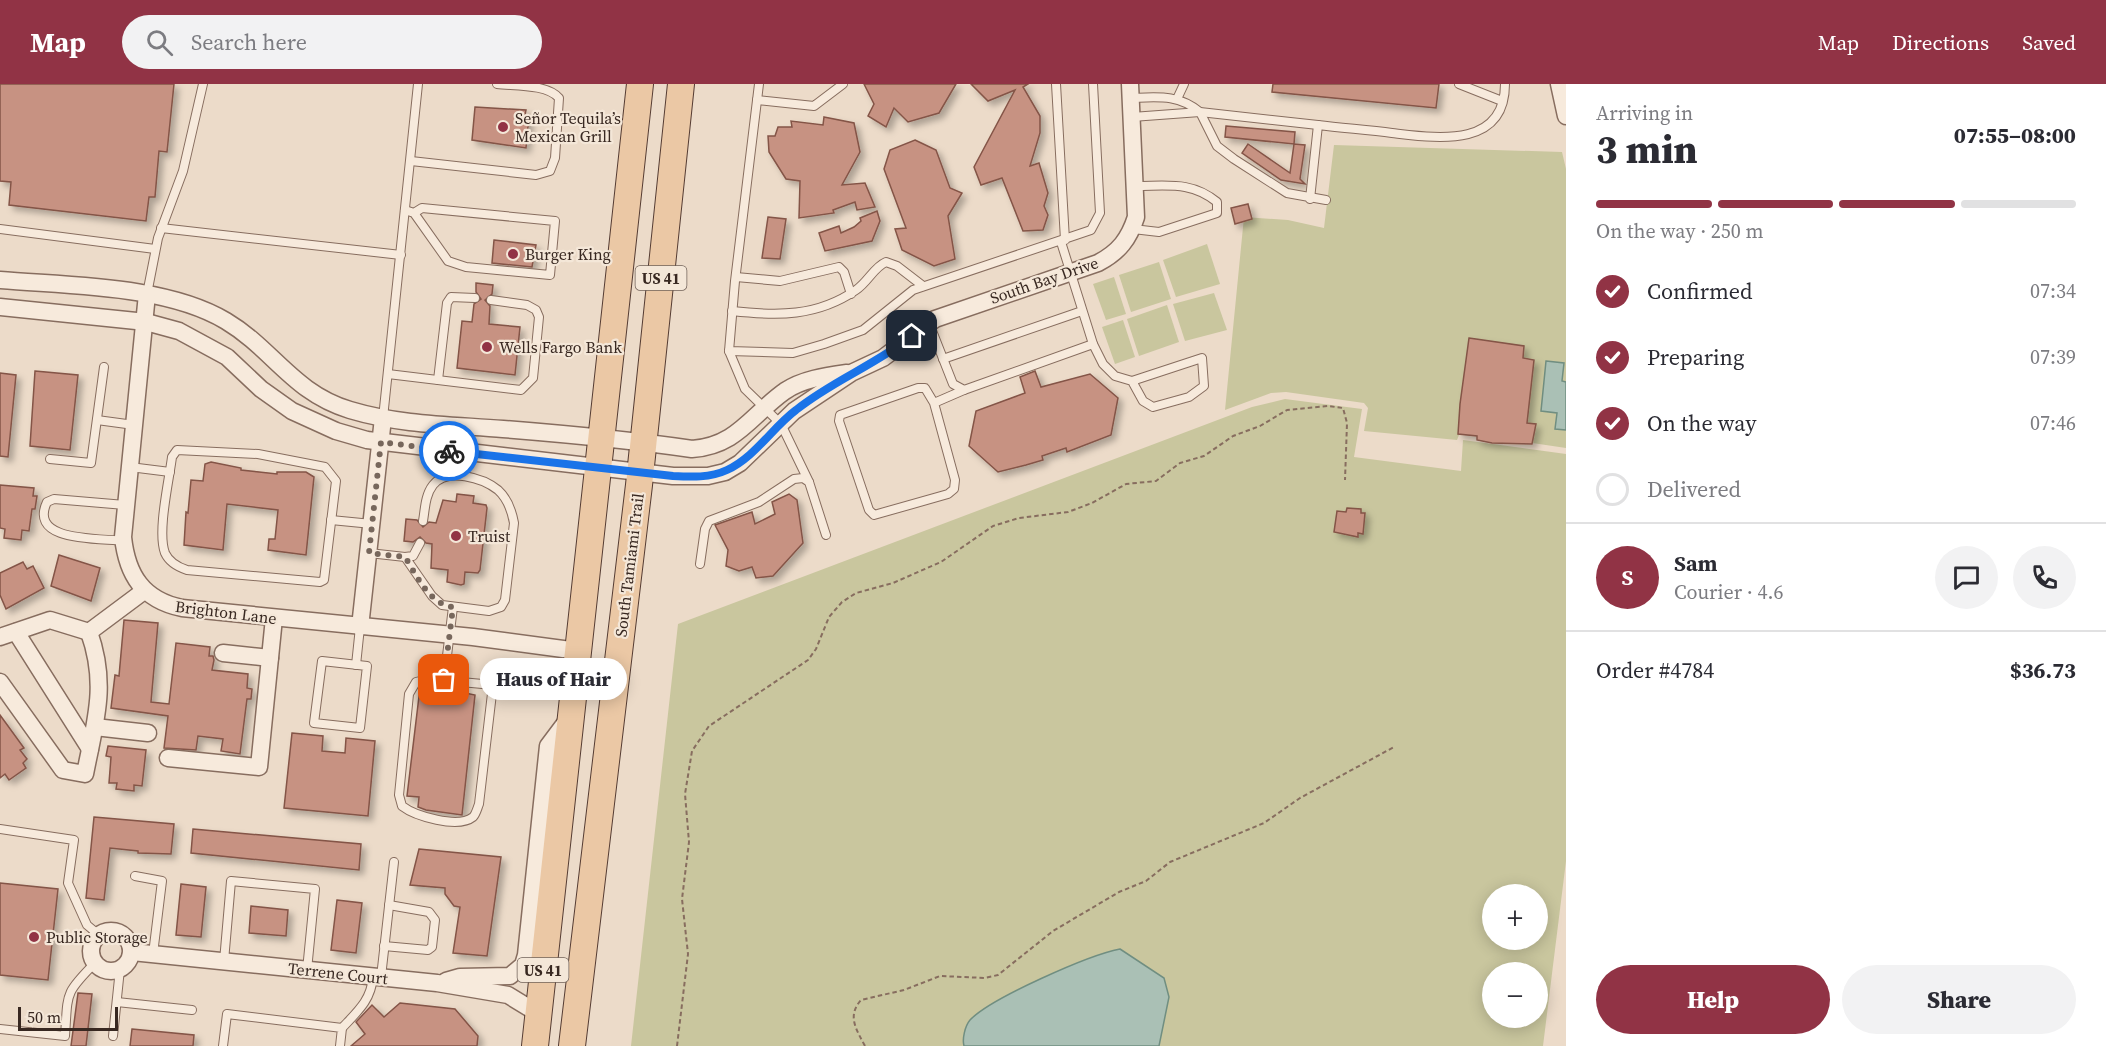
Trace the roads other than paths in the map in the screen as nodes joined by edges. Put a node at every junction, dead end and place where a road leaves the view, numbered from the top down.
1 (203, 84) edge
2 (418, 84) edge
3 (497, 84) edge
4 (640, 84) edge
5 (681, 84) edge
6 (759, 84) edge
7 (843, 84) edge
8 (1056, 84) edge
9 (1093, 84) edge
10 (1184, 84) edge
11 (1460, 84) edge
12 (1505, 84) edge
13 (1559, 84) edge
14 (1131, 91) edge
15 (757, 99) junction
16 (1177, 99) junction
17 (1502, 101) junction
18 (1200, 112) junction
19 (1566, 116) edge
20 (1132, 117) junction
21 (1318, 125) junction
22 (411, 161) junction
23 (1136, 186) junction
24 (1310, 198) junction
25 (1326, 200) dead end
26 (410, 212) junction
27 (161, 228) junction
28 (1133, 229) junction
29 (0, 230) edge
30 (1063, 241) junction
31 (155, 249) junction
32 (400, 255) junction
33 (1070, 273) junction
34 (736, 277) junction
35 (0, 280) edge
36 (924, 286) junction
37 (147, 294) junction
38 (851, 294) junction
39 (475, 298) dead end
40 (491, 300) dead end
41 (0, 307) edge
42 (732, 311) junction
43 (1082, 311) junction
44 (146, 322) junction
45 (929, 323) junction
46 (1093, 344) junction
47 (729, 351) junction
48 (943, 358) junction
49 (104, 367) dead end
50 (851, 373) junction
51 (388, 374) junction
52 (438, 380) junction
53 (1132, 381) junction
54 (964, 390) junction
55 (934, 403) junction
56 (764, 408) junction
57 (383, 418) junction
58 (97, 420) junction
59 (781, 424) junction
60 (134, 426) junction
61 (603, 438) junction
62 (381, 442) junction
63 (643, 443) junction
64 (50, 459) dead end
65 (599, 466) junction
66 (130, 467) junction
67 (170, 472) junction
68 (640, 472) junction
69 (809, 482) junction
70 (125, 505) junction
71 (331, 519) junction
72 (423, 521) dead end
73 (373, 524) junction
74 (826, 535) dead end
75 (123, 541) junction
76 (420, 543) dead end
77 (369, 553) junction
78 (405, 557) junction
79 (700, 564) dead end
80 (144, 591) junction
81 (453, 607) junction
82 (274, 618) junction
83 (360, 627) junction
84 (89, 632) junction
85 (8, 635) edge
86 (450, 636) junction
87 (578, 651) junction
88 (223, 653) dead end
89 (270, 658) junction
90 (356, 665) junction
91 (444, 680) junction
92 (0, 682) edge
93 (571, 716) junction
94 (95, 727) junction
95 (148, 733) dead end
96 (90, 749) junction
97 (168, 758) dead end
98 (0, 829) edge
99 (394, 862) dead end
100 (135, 876) dead end
101 (389, 905) junction
102 (99, 935) junction
103 (384, 946) junction
104 (132, 952) junction
105 (153, 954) junction
106 (224, 961) junction
107 (95, 963) junction
108 (120, 969) junction
109 (307, 970) junction
110 (377, 977) junction
111 (437, 983) junction
112 (117, 1002) junction
113 (192, 1010) dead end
114 (342, 1028) junction
115 (0, 1029) edge
116 (113, 1036) dead end
117 (535, 1036) edge
118 (223, 1046) edge
119 (340, 1046) edge
120 (572, 1046) edge

1 - 27 lane
2 - 22 lane
3 - 22 lane
4 - 61 main road, US 41
5 - 63 main road, South Tamiami Trail / US 41
6 - 15 lane
7 - 15 lane
8 - 30 lane
9 - 30 lane
10 - 16 lane
11 - 17 lane
12 - 17 lane
13 - 19 street
14 - 16 lane
14 - 20 street
15 - 34 lane
16 - 18 lane
17 - 21 lane
18 - 20 lane
18 - 21 lane
18 - 24 lane
20 - 23 street
21 - 24 lane
22 - 26 lane
23 - 28 street
23 - 28 lane
24 - 25 lane
26 - 26 lane
26 - 32 lane
27 - 31 lane
27 - 32 lane
28 - 33 street, South Bay Drive
29 - 31 lane
30 - 33 lane
30 - 36 lane
31 - 37 lane
32 - 51 lane
33 - 43 lane
33 - 45 street, South Bay Drive
34 - 38 lane
34 - 42 lane
35 - 37 street, South Bay Drive
36 - 38 lane
36 - 47 lane
37 - 44 street
37 - 57 street, South Bay Drive
38 - 42 lane
39 - 52 lane
40 - 52 lane
41 - 44 street, South Bay Drive
42 - 47 lane
43 - 46 lane
43 - 48 lane
44 - 60 street
44 - 62 street, South Bay Drive
45 - 48 lane
45 - 50 street, South Bay Drive
46 - 53 lane
46 - 54 lane
47 - 56 lane
48 - 54 lane
49 - 58 lane
50 - 56 street, South Bay Drive
50 - 59 street, South Bay Drive
51 - 52 lane
51 - 57 lane
53 - 53 lane
54 - 55 lane
55 - 55 lane
56 - 59 lane
56 - 63 street, South Bay Drive
57 - 61 street, South Bay Drive
57 - 62 street
58 - 60 lane
58 - 64 lane
59 - 68 street, South Bay Drive
59 - 69 lane
60 - 66 street
61 - 63 street, South Bay Drive
61 - 65 main road, US 41
62 - 65 street, South Bay Drive
62 - 73 street
63 - 68 main road, South Tamiami Trail / US 41
65 - 68 street, South Bay Drive
65 - 87 main road, US 41
66 - 67 lane
66 - 70 street
67 - 71 lane
67 - 71 lane
68 - 120 main road, South Tamiami Trail / US 41
69 - 74 lane
69 - 79 lane
70 - 75 street
70 - 75 lane
71 - 73 lane
72 - 81 lane
73 - 77 street
75 - 80 street
76 - 78 lane
77 - 78 lane
77 - 83 street
78 - 81 lane
80 - 82 street, Brighton Lane
80 - 84 street
81 - 86 lane
82 - 83 street, Brighton Lane
82 - 89 street
83 - 86 street, Brighton Lane
83 - 90 lane
84 - 85 street
84 - 94 street
85 - 96 street
86 - 87 street, Brighton Lane
86 - 91 lane
87 - 93 main road, US 41
88 - 89 street
89 - 97 street
90 - 90 lane
91 - 91 lane
92 - 96 street
93 - 111 street
93 - 117 main road, US 41
94 - 95 street
94 - 96 street
98 - 102 lane
99 - 101 lane
100 - 105 lane
101 - 103 lane
101 - 103 lane
102 - 104 street
102 - 107 street
103 - 110 lane
104 - 105 street, Terrene Court
104 - 108 street
105 - 106 street, Terrene Court
106 - 109 street, Terrene Court
106 - 109 lane
107 - 108 street
107 - 115 lane
108 - 112 lane
109 - 110 street, Terrene Court
110 - 111 street, Terrene Court
110 - 114 lane
111 - 117 street, Terrene Court
112 - 113 lane
112 - 116 lane
114 - 118 lane
114 - 119 lane

